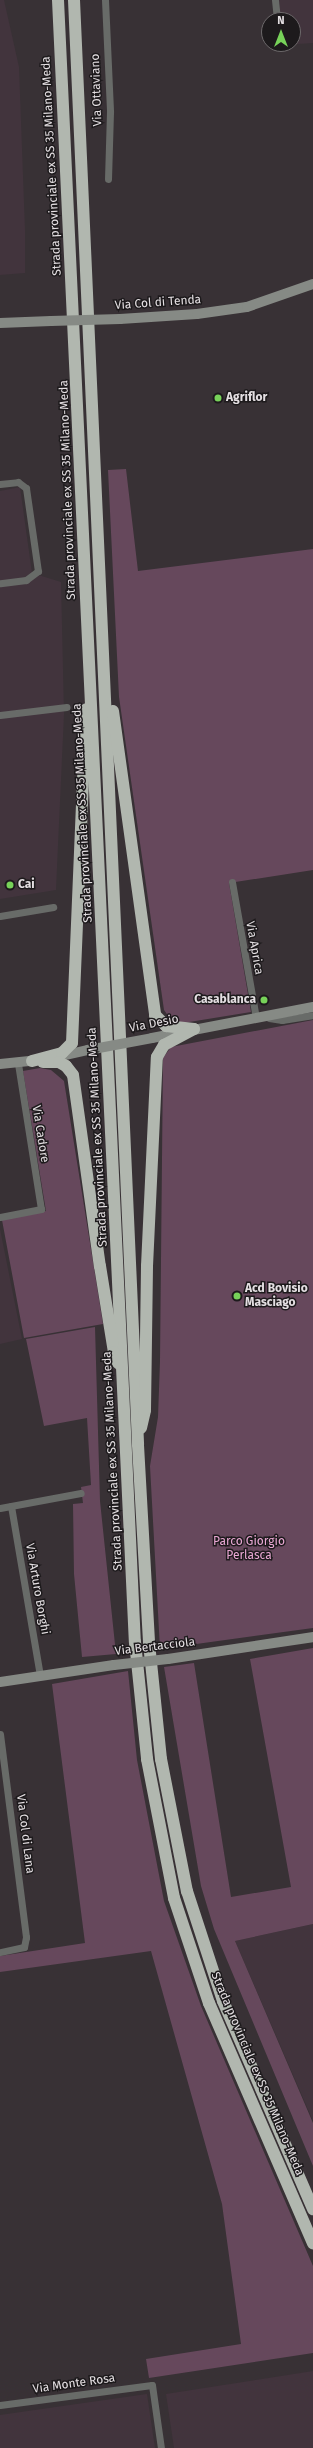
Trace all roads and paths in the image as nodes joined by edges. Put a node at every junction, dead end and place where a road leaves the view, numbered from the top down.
1 (58, 0) edge
2 (74, 0) edge
3 (105, 0) edge
4 (275, 0) edge
5 (276, 12) edge
6 (108, 179) dead end
7 (313, 284) edge
8 (0, 324) edge
9 (0, 484) edge
10 (0, 583) edge
11 (103, 644) junction
12 (90, 674) junction
13 (67, 707) dead end
14 (0, 715) edge
15 (232, 882) dead end
16 (54, 907) dead end
17 (0, 916) edge
18 (313, 1007) edge
19 (313, 1014) edge
20 (257, 1018) junction
21 (194, 1030) junction
22 (27, 1062) junction
23 (0, 1064) edge
24 (0, 1217) edge
25 (123, 1377) junction
26 (138, 1445) junction
27 (81, 1493) dead end
28 (11, 1506) junction
29 (0, 1508) edge
30 (313, 1637) edge
31 (40, 1675) junction
32 (0, 1682) edge
33 (0, 1734) edge
34 (0, 1952) edge
35 (313, 2209) edge
36 (313, 2243) edge
37 (0, 2405) edge
38 (161, 2448) edge

1 - 12 highway, Strada provinciale ex SS 35 Milano-Meda
2 - 11 highway, Strada provinciale ex SS 35 Milano-Meda
3 - 6 street, Via Ottaviano
4 - 5 street
7 - 8 street, Via Col di Tenda, bridge
9 - 10 street
11 - 21 highway
11 - 26 highway, Strada provinciale ex SS 35 Milano-Meda
12 - 22 highway
12 - 25 highway, Strada provinciale ex SS 35 Milano-Meda
13 - 14 street
15 - 20 street, Via Aprica
16 - 17 street
18 - 20 street, Via Desio
19 - 20 street
20 - 21 street, Via Desio
21 - 22 street, Via Desio, bridge
21 - 26 highway
22 - 23 street, Via Desio
22 - 24 street, Via Cadore
22 - 25 highway
25 - 36 highway, Strada provinciale ex SS 35 Milano-Meda
26 - 35 highway, Strada provinciale ex SS 35 Milano-Meda
27 - 28 street
28 - 29 street
28 - 31 street, Via Arturo Borghi
30 - 31 street, Via Bertacciola, bridge
31 - 32 street, Via Bertacciola
33 - 34 street, Via Col di Lana
37 - 38 street, Via Monte Rosa

